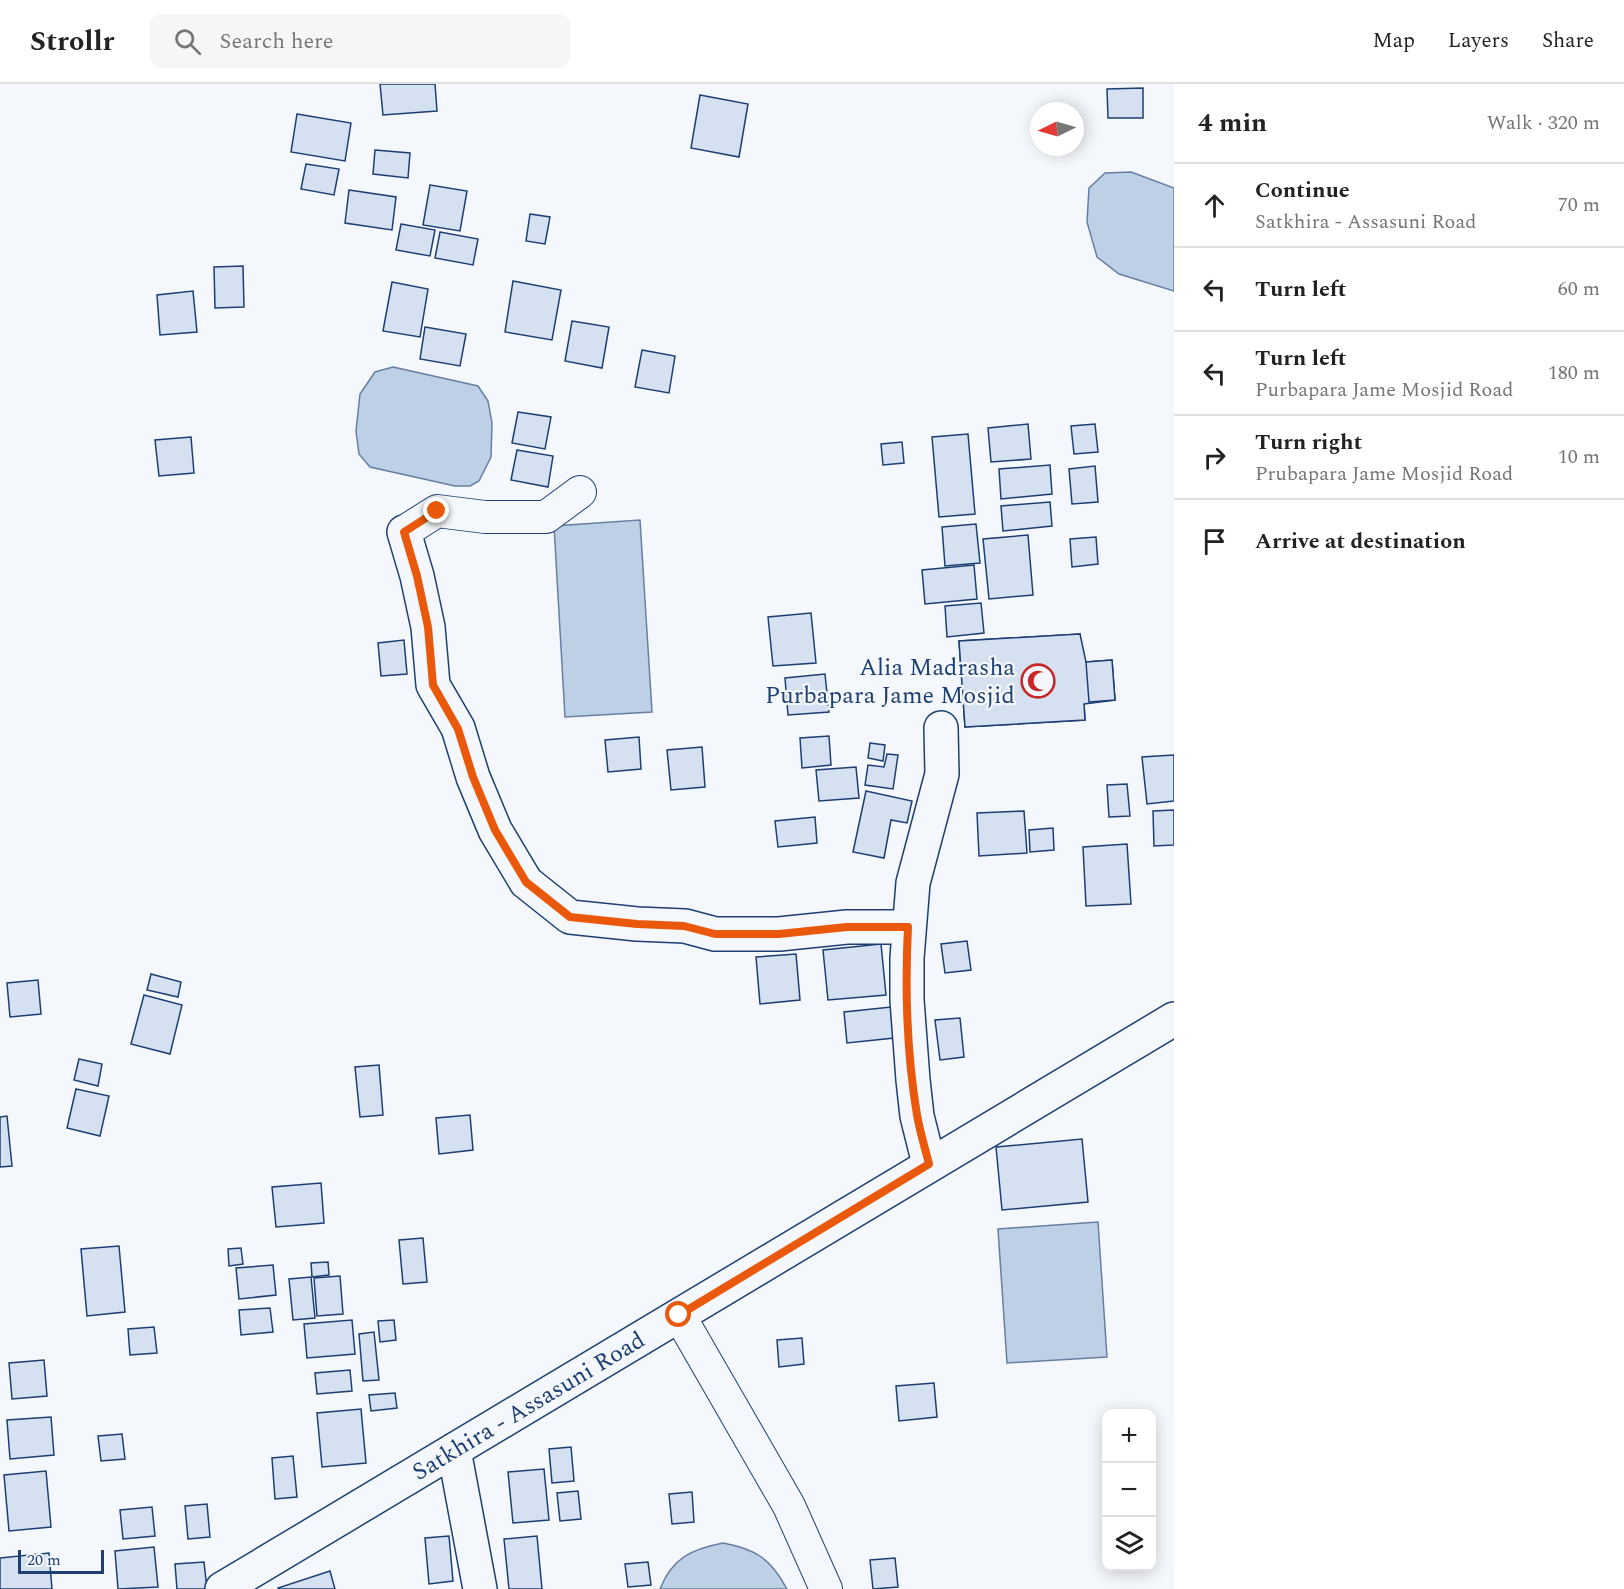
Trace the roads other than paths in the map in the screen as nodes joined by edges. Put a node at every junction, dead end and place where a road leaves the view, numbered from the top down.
1 (580, 492) dead end
2 (404, 532) joint
3 (940, 728) dead end
4 (908, 927) junction
5 (1174, 1019) edge
6 (929, 1164) junction
7 (679, 1315) junction
8 (454, 1450) junction
9 (222, 1589) edge
10 (480, 1589) edge
11 (826, 1589) edge

1 - 2 street
2 - 4 main road
3 - 4 main road
4 - 6 main road
5 - 6 main road, Satkhira - Assasuni Road
6 - 7 main road, Satkhira - Assasuni Road
7 - 8 main road, Satkhira - Assasuni Road
7 - 11 street
8 - 9 main road, Satkhira - Assasuni Road
8 - 10 main road

